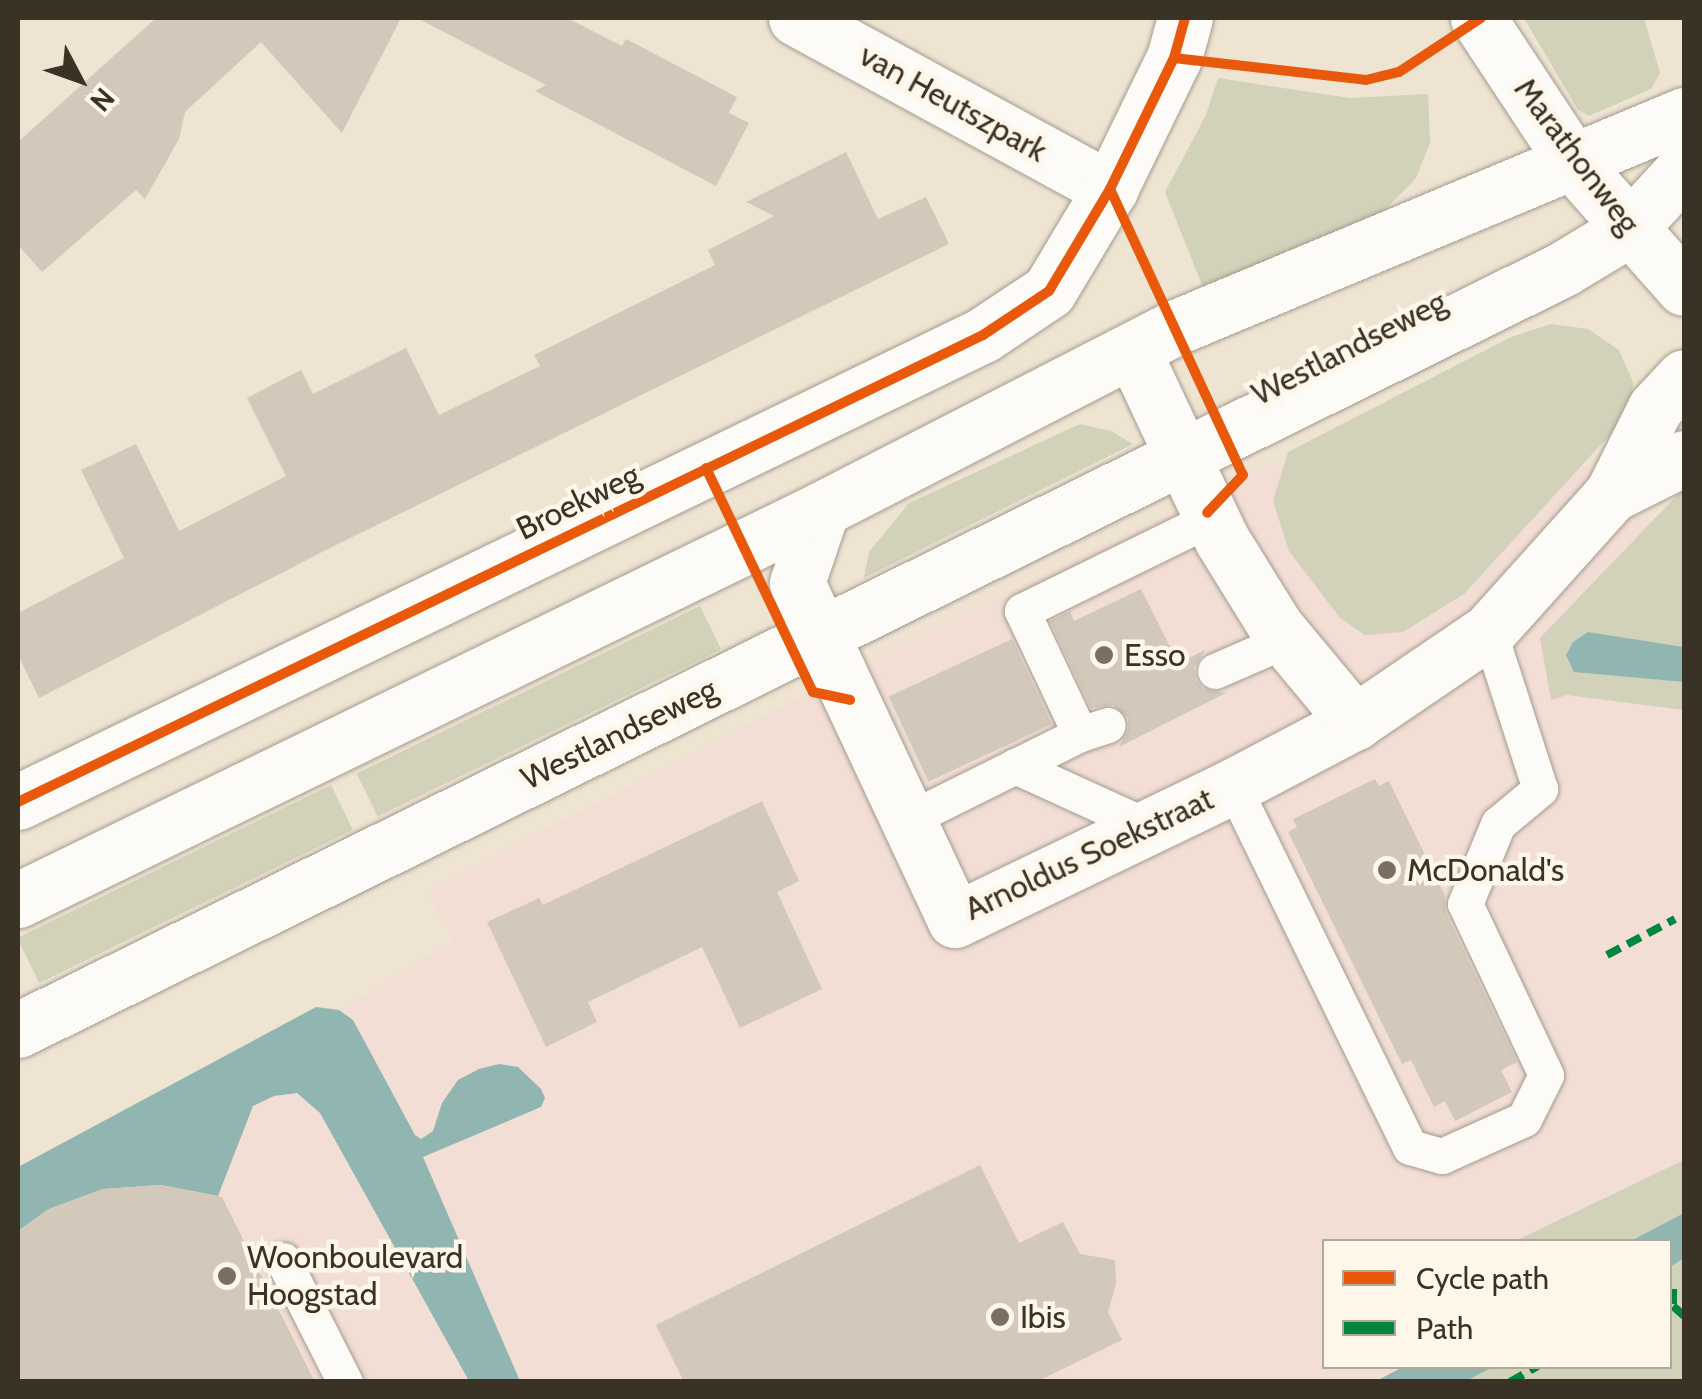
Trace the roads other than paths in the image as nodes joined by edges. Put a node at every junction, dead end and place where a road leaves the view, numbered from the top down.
1 (796, 18) edge
2 (1185, 18) edge
3 (1478, 18) edge
4 (1684, 115) edge
5 (1575, 164) junction
6 (1684, 170) edge
7 (1110, 188) junction
8 (1629, 229) junction
9 (1684, 288) edge
10 (1133, 351) junction
11 (1684, 377) edge
12 (1184, 457) junction
13 (1684, 458) edge
14 (1612, 494) junction
15 (822, 508) junction
16 (1210, 518) junction
17 (1489, 630) junction
18 (820, 638) junction
19 (1286, 640) junction
20 (1215, 671) dead end
21 (1354, 722) junction
22 (1015, 766) junction
23 (1233, 786) junction
24 (18, 802) edge
25 (907, 820) junction
26 (1150, 827) junction
27 (18, 900) edge
28 (18, 1030) edge
29 (283, 1260) dead end
30 (345, 1382) edge

1 - 7 main road, van Heutszpark
2 - 7 main road, Broekweg
3 - 5 main road, Marathonweg
4 - 5 main road
5 - 8 main road, Marathonweg
5 - 10 main road
6 - 8 main road, Westlandseweg
7 - 24 main road, Broekweg
8 - 9 main road, Marathonweg
8 - 12 main road, Westlandseweg
10 - 12 main road
10 - 15 main road
11 - 14 main road, Arnoldus Soekstraat
12 - 16 main road
12 - 18 main road, Westlandseweg
13 - 14 main road
14 - 17 main road, Arnoldus Soekstraat
15 - 18 main road, Arnoldus Soekstraat
15 - 27 main road
16 - 19 main road
16 - 22 lane
17 - 21 main road, Arnoldus Soekstraat
17 - 23 lane
18 - 25 main road, Arnoldus Soekstraat
18 - 28 main road, Westlandseweg
19 - 20 lane
19 - 21 main road
21 - 23 main road, Arnoldus Soekstraat
22 - 25 lane
22 - 26 lane
23 - 26 main road, Arnoldus Soekstraat
25 - 26 main road, Arnoldus Soekstraat
29 - 30 lane

